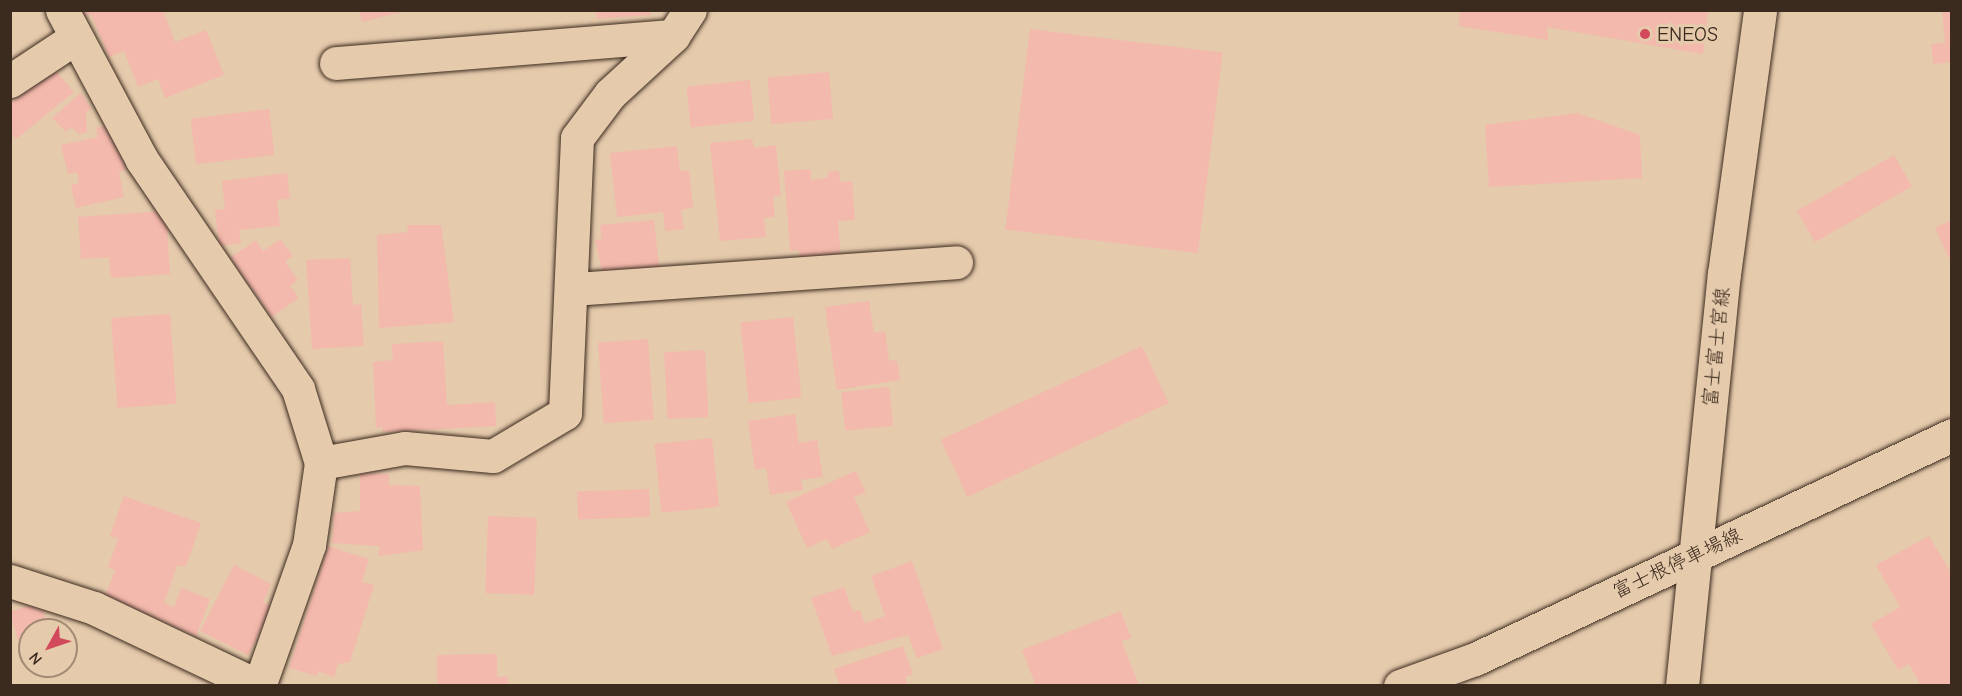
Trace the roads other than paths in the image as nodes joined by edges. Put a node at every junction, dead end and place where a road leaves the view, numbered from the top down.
1 (1761, 10) edge
2 (681, 23) edge
3 (69, 24) edge
4 (336, 63) dead end
5 (10, 81) edge
6 (956, 262) dead end
7 (574, 289) junction
8 (1952, 435) edge
9 (321, 463) junction
10 (1695, 555) junction
11 (10, 581) edge
12 (258, 686) edge
13 (1400, 686) edge
14 (1682, 686) edge

1 - 10 street, 富士富士宮線
2 - 4 street
2 - 7 street
3 - 5 street
3 - 9 street
6 - 7 street
7 - 9 street
8 - 10 street, 富士根停車場線
9 - 12 street
10 - 13 street, 富士根停車場線
10 - 14 street, 富士富士宮線
11 - 12 street

